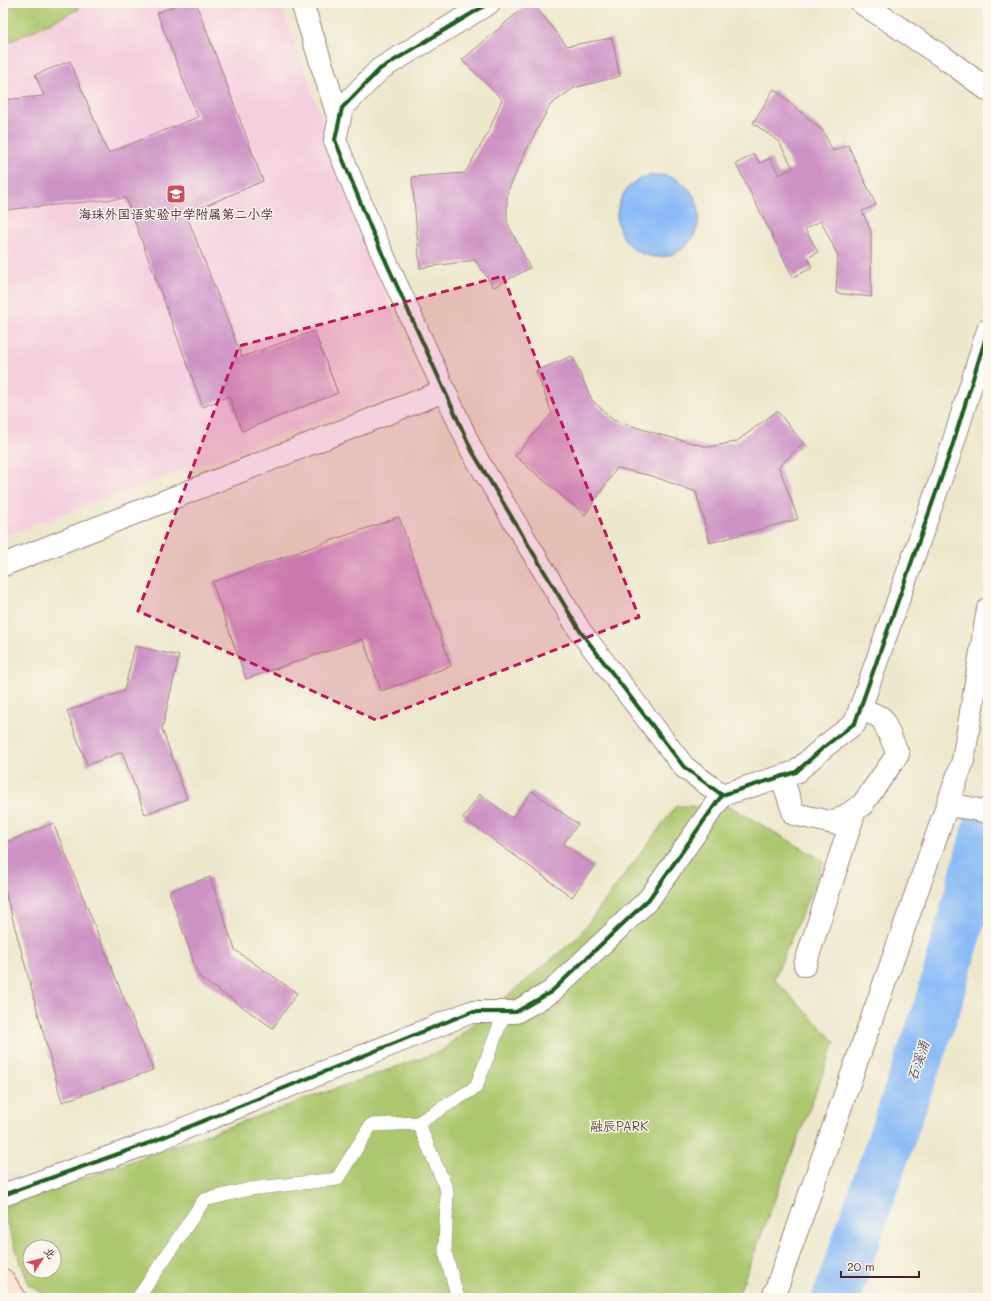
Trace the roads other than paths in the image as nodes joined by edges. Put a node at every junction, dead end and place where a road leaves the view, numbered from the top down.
1 (302, 3) edge
2 (489, 3) edge
3 (862, 3) edge
4 (988, 90) edge
5 (339, 120) junction
6 (988, 330) edge
7 (444, 390) junction
8 (3, 565) edge
9 (988, 608) edge
10 (860, 708) junction
11 (782, 776) junction
12 (722, 795) junction
13 (948, 805) junction
14 (855, 810) junction
15 (978, 810) edge
16 (805, 965) dead end
17 (516, 1012) junction
18 (418, 1123) junction
19 (3, 1195) edge
20 (3, 1280) edge
21 (3, 1292) edge
22 (10, 1298) edge
23 (15, 1298) edge
24 (138, 1298) edge
25 (458, 1298) edge
26 (773, 1298) edge

1 - 5 street
2 - 5 street
3 - 4 street
5 - 7 street
6 - 10 street
7 - 8 street
7 - 12 street
9 - 13 street
10 - 11 street
10 - 14 street
11 - 12 street
11 - 14 street
12 - 17 street
13 - 15 street
13 - 26 street
14 - 16 street
17 - 18 lane
17 - 19 street
18 - 24 lane
18 - 25 lane
20 - 23 street
21 - 22 street

